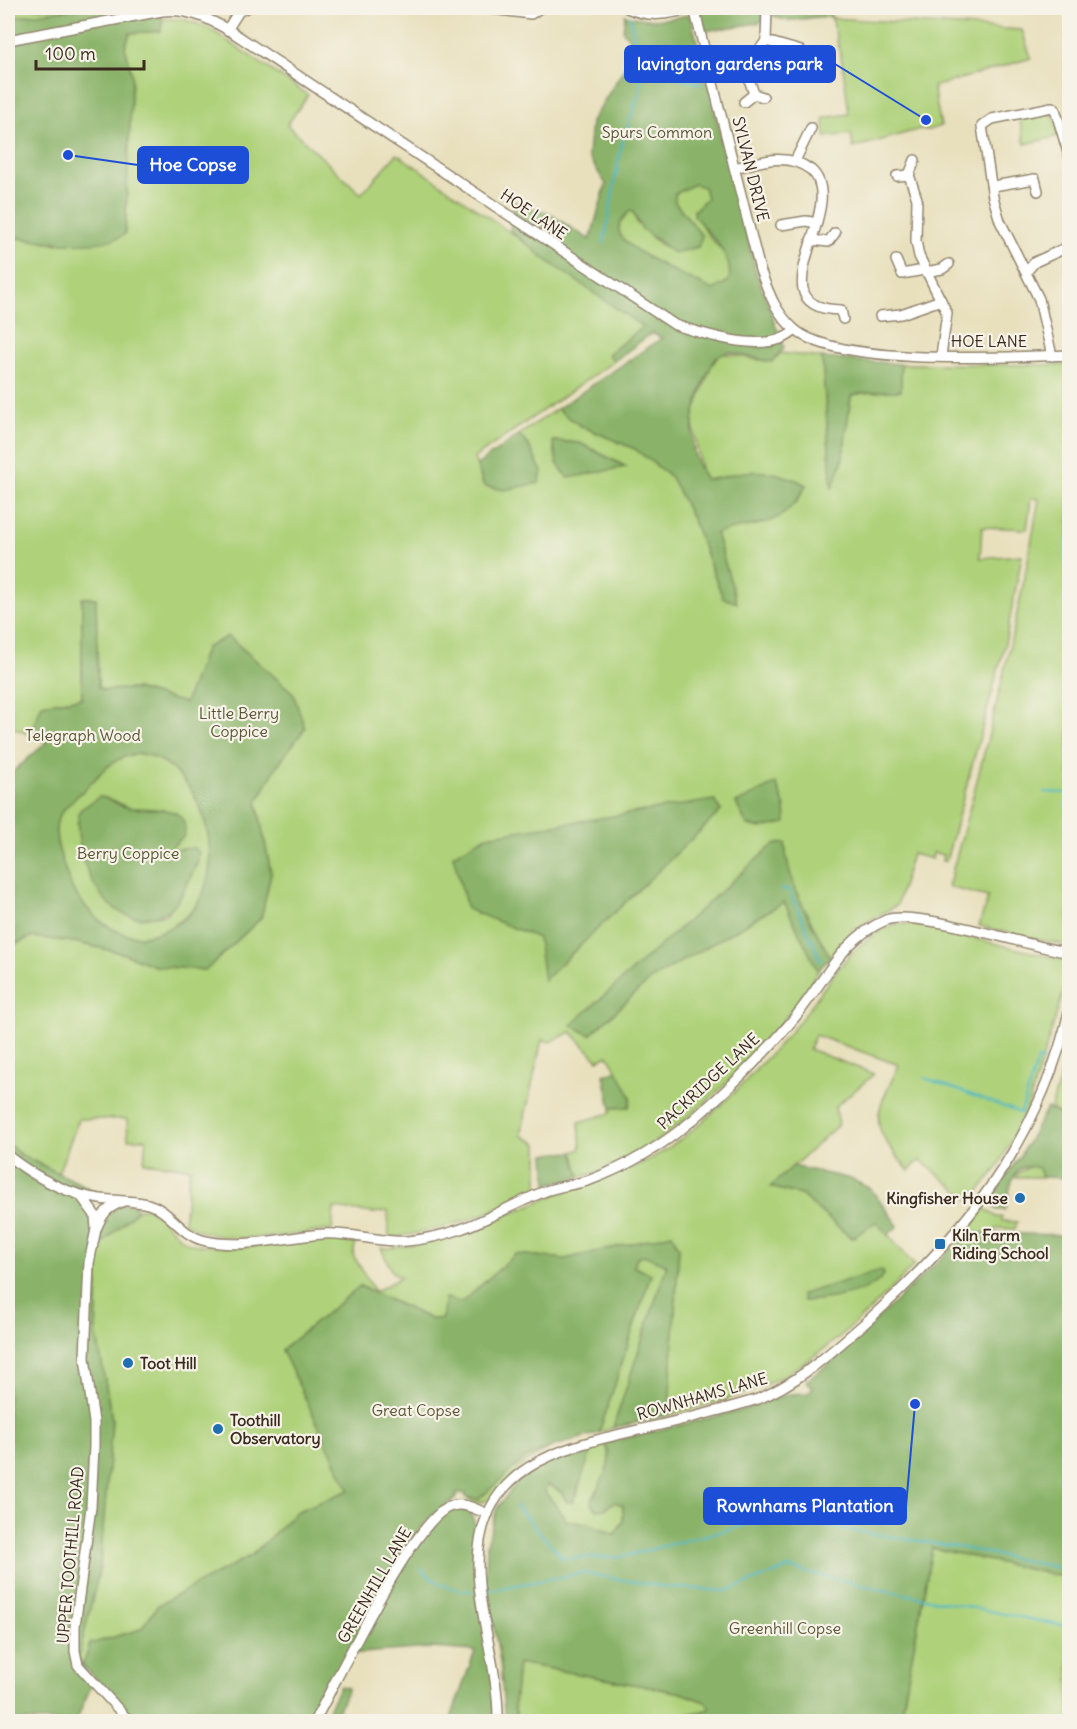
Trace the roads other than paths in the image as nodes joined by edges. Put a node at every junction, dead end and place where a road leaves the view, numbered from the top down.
1 (484, 8) edge
2 (540, 8) edge
3 (627, 8) edge
4 (692, 8) edge
5 (768, 8) edge
6 (241, 9) edge
7 (227, 30) junction
8 (8, 40) edge
9 (766, 41) junction
10 (801, 51) dead end
11 (742, 58) junction
12 (709, 63) junction
13 (744, 102) dead end
14 (811, 128) dead end
15 (1070, 159) edge
16 (915, 160) dead end
17 (795, 161) junction
18 (735, 168) junction
19 (909, 175) junction
20 (897, 177) dead end
21 (993, 186) junction
22 (1038, 191) dead end
23 (817, 223) junction
24 (781, 225) dead end
25 (811, 240) junction
26 (1070, 246) edge
27 (837, 248) dead end
28 (896, 260) dead end
29 (949, 264) dead end
30 (924, 271) junction
31 (1026, 272) junction
32 (941, 300) junction
33 (903, 301) dead end
34 (842, 310) dead end
35 (910, 310) junction
36 (879, 316) dead end
37 (795, 330) junction
38 (941, 356) junction
39 (1052, 356) junction
40 (1070, 356) edge
41 (1070, 953) edge
42 (1070, 1008) edge
43 (8, 1156) edge
44 (81, 1196) junction
45 (124, 1201) junction
46 (96, 1229) junction
47 (488, 1514) junction
48 (130, 1722) edge
49 (314, 1722) edge
50 (498, 1722) edge

1 - 2 street
3 - 4 street
4 - 12 street, SYLVAN DRIVE
5 - 9 street
6 - 7 street
7 - 8 street, HOE LANE
7 - 37 street, HOE LANE
9 - 10 street
9 - 11 street
11 - 12 street
11 - 13 street
12 - 18 street, SYLVAN DRIVE
14 - 17 street
15 - 21 street
16 - 19 street
17 - 18 street
17 - 23 street
18 - 37 street, SYLVAN DRIVE
19 - 20 street
19 - 30 street
21 - 22 street
21 - 31 street
23 - 24 street
23 - 25 street
25 - 27 street
25 - 34 street
26 - 31 street
28 - 30 street
29 - 30 street
30 - 32 street
31 - 39 street
32 - 35 street
32 - 38 street
33 - 35 street
35 - 36 street
37 - 38 street, HOE LANE
38 - 39 street, HOE LANE
39 - 40 street, HOE LANE
41 - 45 street, PACKRIDGE LANE
42 - 47 street, ROWNHAMS LANE
43 - 44 street, PACKRIDGE LANE
44 - 45 street, PACKRIDGE LANE
44 - 46 street
45 - 46 street, UPPER TOOTHILL ROAD
46 - 48 street, UPPER TOOTHILL ROAD
47 - 49 street, GREENHILL LANE
47 - 50 street, ROWNHAMS LANE

